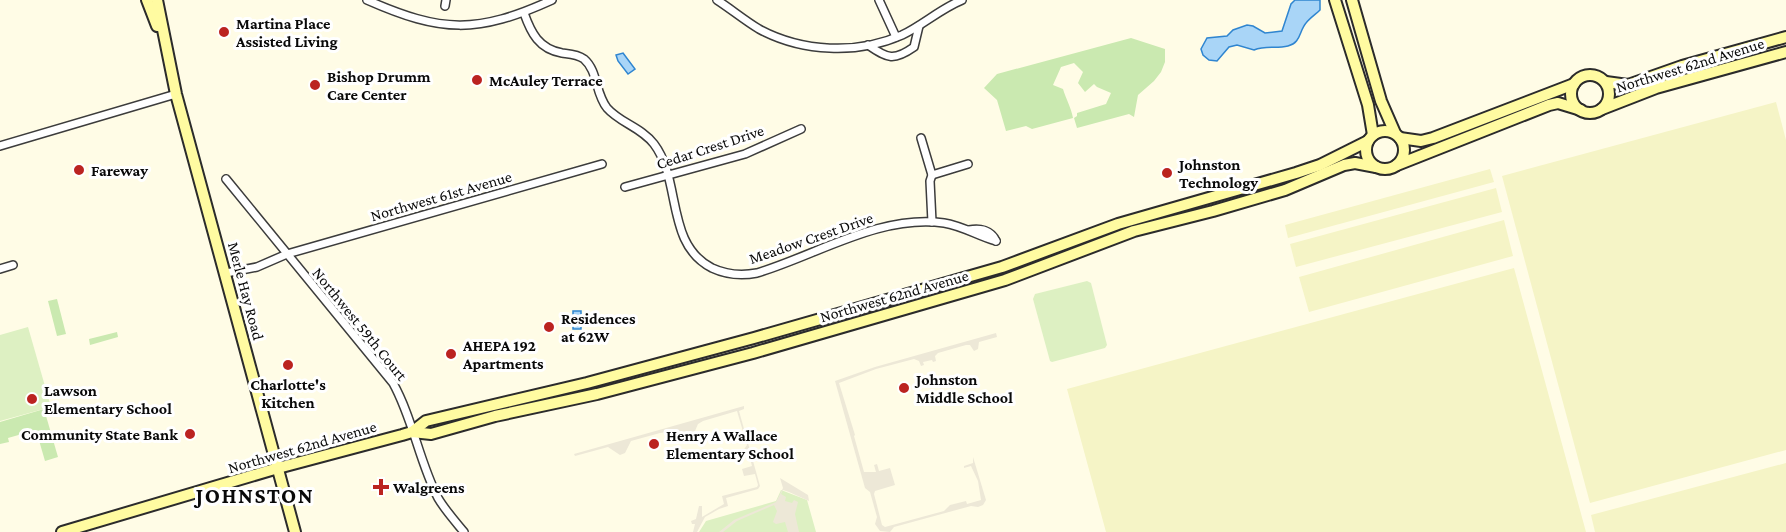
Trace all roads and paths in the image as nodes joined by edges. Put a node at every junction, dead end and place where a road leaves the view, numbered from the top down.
1 (147, 0) edge
2 (157, 0) edge
3 (367, 0) edge
4 (552, 0) edge
5 (717, 0) edge
6 (879, 0) edge
7 (962, 0) edge
8 (1335, 0) edge
9 (1352, 0) edge
10 (524, 13) junction
11 (920, 26) junction
12 (896, 37) junction
13 (1786, 37) edge
14 (868, 45) junction
15 (1786, 52) edge
16 (168, 58) junction
17 (1606, 82) junction
18 (1574, 84) junction
19 (176, 94) junction
20 (1602, 109) junction
21 (1581, 111) junction
22 (801, 129) dead end
23 (1397, 136) junction
24 (921, 138) dead end
25 (1371, 138) junction
26 (0, 146) edge
27 (968, 164) dead end
28 (602, 165) dead end
29 (1397, 165) junction
30 (1376, 167) junction
31 (669, 175) junction
32 (932, 175) junction
33 (226, 179) dead end
34 (624, 187) dead end
35 (932, 222) junction
36 (969, 230) dead end
37 (287, 254) junction
38 (13, 265) dead end
39 (0, 269) edge
40 (226, 273) junction
41 (412, 432) junction
42 (278, 468) junction
43 (62, 532) edge
44 (295, 532) edge
45 (464, 532) edge

1 - 16 street, Merle Hay Road
2 - 16 street, Merle Hay Road
3 - 10 street
4 - 10 street
5 - 14 street
6 - 12 street
7 - 11 street
8 - 25 street
9 - 23 street
10 - 31 street, Meadow Crest Drive
11 - 12 street
11 - 14 street
12 - 14 street
13 - 17 street, Northwest 62nd Avenue
15 - 20 street, Northwest 62nd Avenue
16 - 19 street, Merle Hay Road
17 - 18 street
17 - 20 street
18 - 21 street
18 - 23 street
19 - 26 street
19 - 40 street, Merle Hay Road
20 - 21 street
21 - 29 street
22 - 31 street, Cedar Crest Drive
23 - 25 street
23 - 29 street
24 - 32 street
25 - 30 street
25 - 41 street, Northwest 62nd Avenue
27 - 32 street
28 - 37 street, Northwest 61st Avenue
29 - 30 street
30 - 41 street, Northwest 62nd Avenue
31 - 34 street, Cedar Crest Drive
31 - 35 street, Meadow Crest Drive
32 - 35 street
33 - 37 street, Northwest 59th Court
35 - 36 street, Meadow Crest Drive
37 - 40 street, Northwest 61st Avenue
37 - 41 street, Northwest 59th Court
38 - 39 street
40 - 42 street, Merle Hay Road
41 - 42 street, Northwest 62nd Avenue
41 - 45 street, Northwest 59th Court
42 - 43 street, Northwest 62nd Avenue
42 - 44 street, Merle Hay Road

